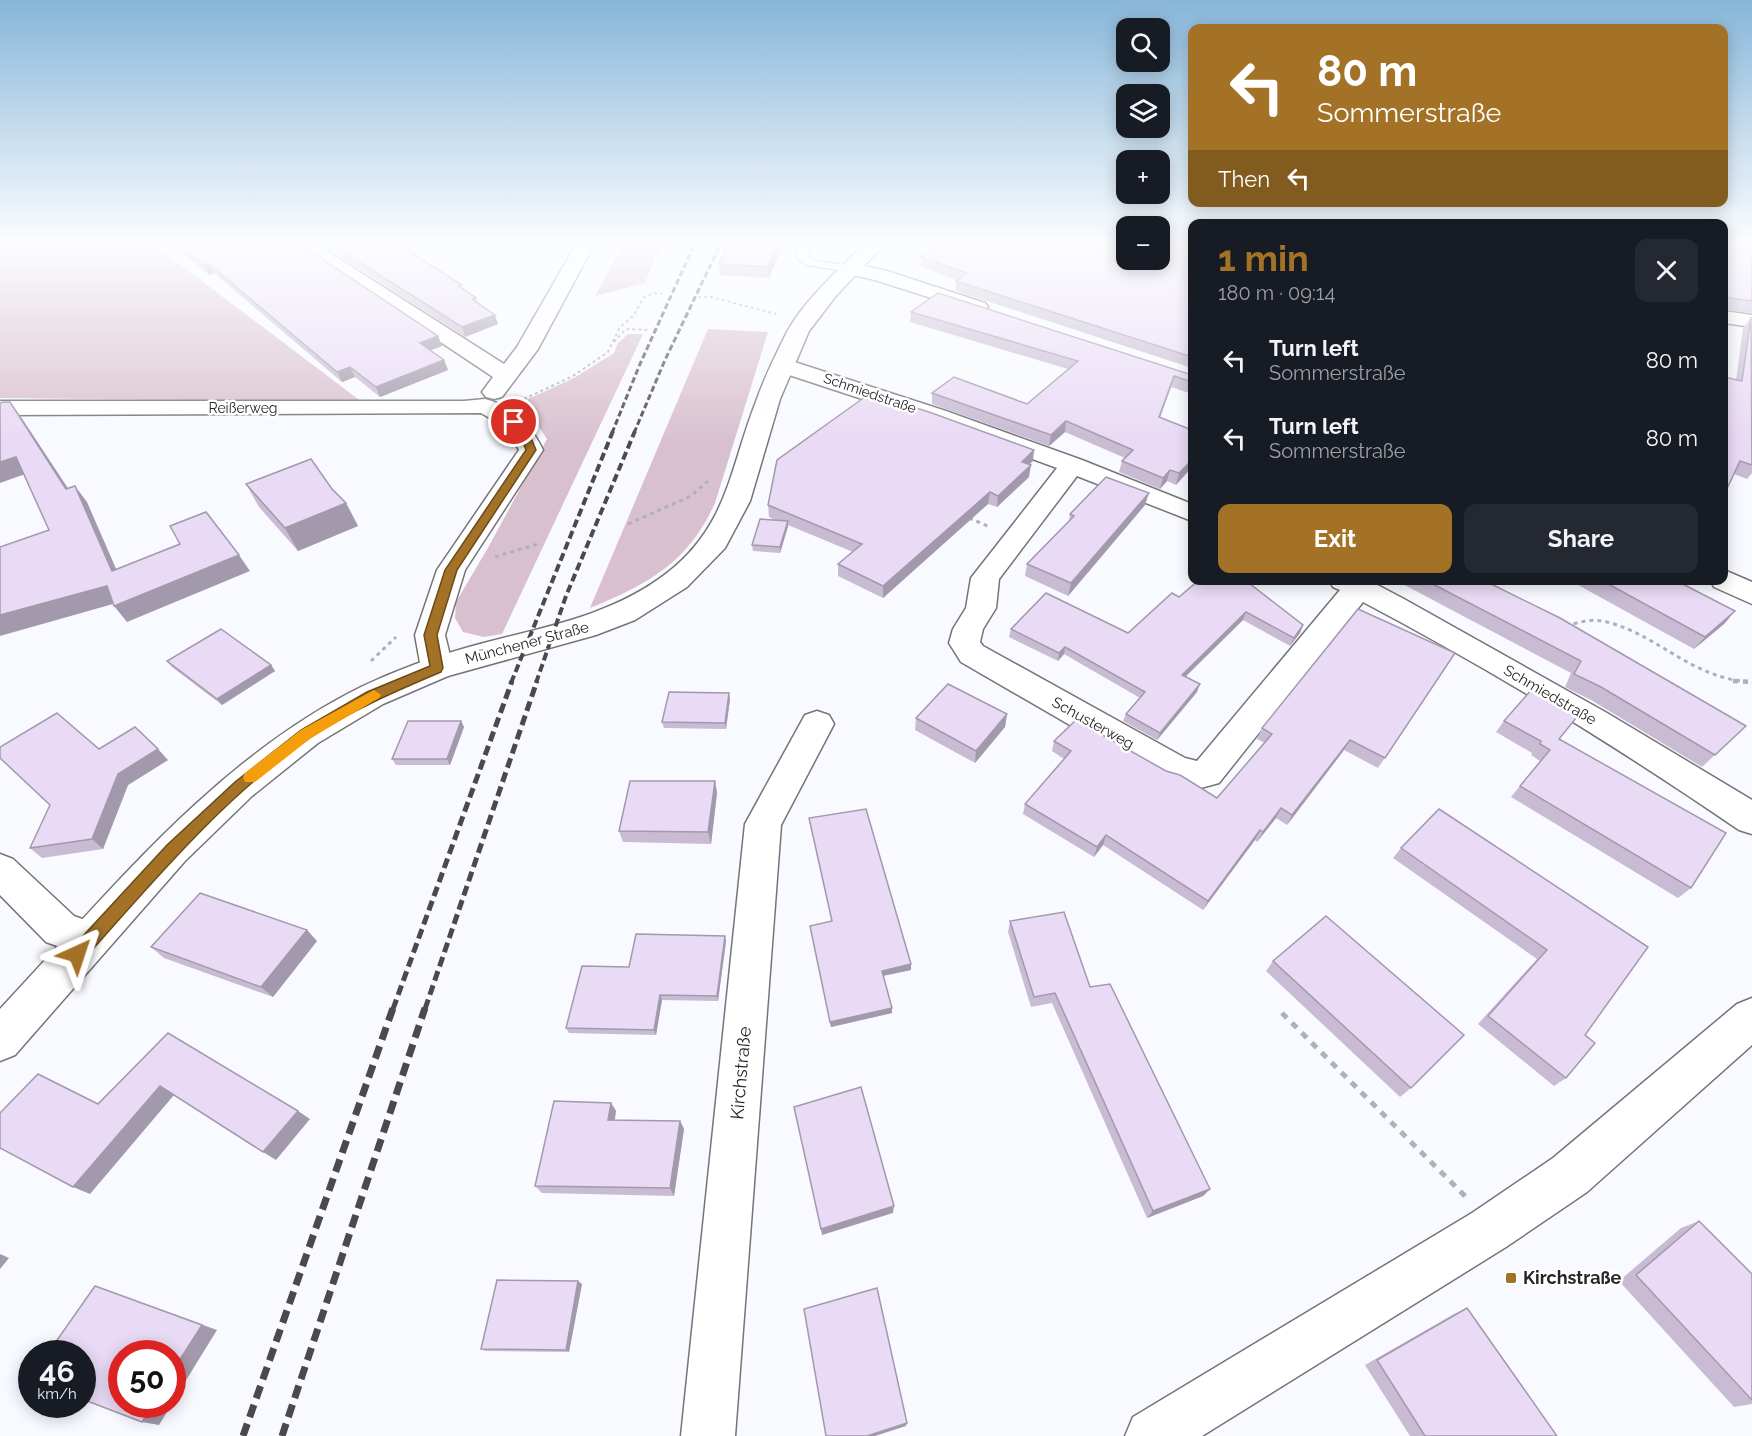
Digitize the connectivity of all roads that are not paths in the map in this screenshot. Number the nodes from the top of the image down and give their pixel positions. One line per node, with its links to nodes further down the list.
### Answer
1 (402, 308): 9 (street)
2 (550, 308): 9 (street)
3 (818, 308): 8 (street, Münchener Straße)
4 (980, 308): 5 (street)
5 (995, 313)
6 (1728, 318): 7 (street)
7 (1752, 321)
8 (782, 364): 12 (street, Schmiedstraße); 18 (street, Münchener Straße)
9 (505, 375): 10 (street)
10 (485, 406): 11 (street, Reißerweg); 18 (street)
11 (0, 408)
12 (1073, 465): 13 (street, Schmiedstraße); 15 (street, Schusterweg)
13 (1188, 511)
14 (1728, 582): 17 (street)
15 (1349, 585)
16 (1352, 585): 20 (street, Schmiedstraße)
17 (1752, 594)
18 (437, 668): 22 (street, Münchener Straße)
19 (817, 724): 25 (street, Kirchstraße)
20 (1752, 819)
21 (0, 870): 22 (street)
22 (90, 940): 24 (street, Münchener Straße)
23 (1752, 1018): 26 (street)
24 (0, 1040)
25 (708, 1436)
26 (1152, 1436)

